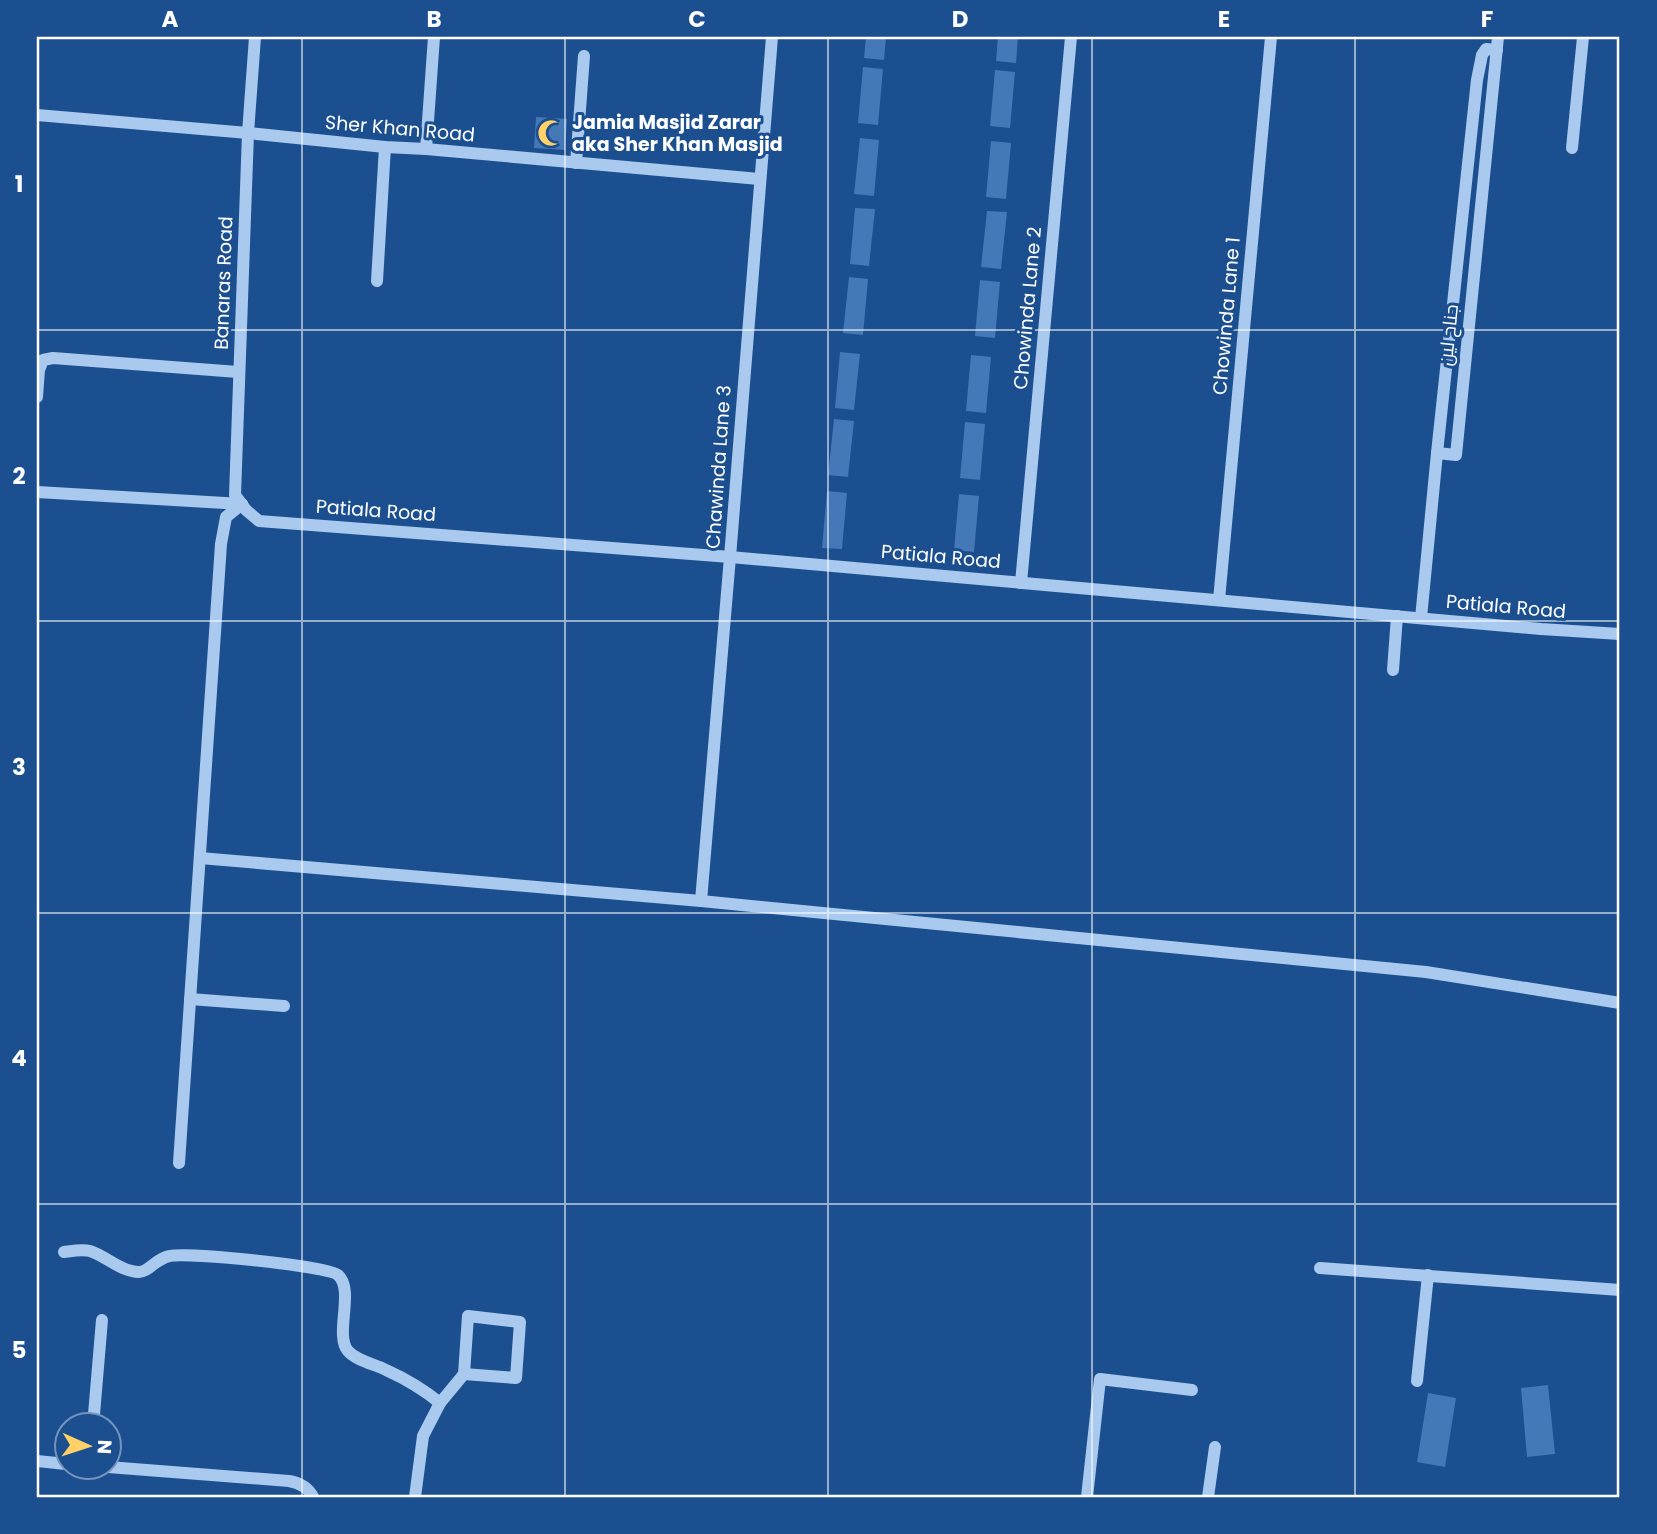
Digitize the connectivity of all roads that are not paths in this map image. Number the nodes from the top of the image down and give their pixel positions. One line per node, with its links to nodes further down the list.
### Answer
1 (255, 37): 10 (street, Banaras Road)
2 (433, 37): 13 (street)
3 (772, 37): 15 (street, Chawinda Lane 3)
4 (1071, 37): 27 (street, Chowinda Lane 2)
5 (1271, 37): 28 (street, Chowinda Lane 1)
6 (1583, 37): 12 (street)
7 (1498, 43): 16 (street); 17 (street, جناح لین)
8 (584, 56): 14 (street)
9 (37, 115): 10 (street, Sher Khan Road)
10 (248, 133): 11 (street, Sher Khan Road); 21 (street, Banaras Road)
11 (385, 147): 13 (street, Sher Khan Road); 18 (street)
12 (1572, 148)
13 (426, 149): 14 (street, Sher Khan Road)
14 (576, 163): 15 (street, Sher Khan Road)
15 (759, 179): 26 (street, Chawinda Lane 3)
16 (1465, 186): 17 (street); 19 (street)
17 (1483, 187): 20 (street, جناح لین)
18 (377, 281)
19 (1453, 301): 20 (street); 23 (street)
20 (1471, 302): 23 (street, جناح لین)
21 (238, 372): 22 (street); 25 (street, Banaras Road)
22 (37, 397)
23 (1437, 453): 30 (street)
24 (37, 492): 25 (street)
25 (242, 504): 26 (street, Patiala Road); 33 (street)
26 (730, 557): 27 (street, Patiala Road); 34 (street, Chawinda Lane 3)
27 (1021, 583): 28 (street, Patiala Road)
28 (1219, 600): 29 (street, Patiala Road)
29 (1396, 616): 30 (street, Patiala Road); 32 (street)
30 (1421, 618): 31 (street, Patiala Road)
31 (1620, 634)
32 (1393, 670)
33 (200, 858): 34 (street); 35 (street)
34 (701, 901): 36 (street)
35 (190, 999): 37 (street); 38 (street)
36 (1620, 1003)
37 (284, 1006)
38 (179, 1163)
39 (64, 1252): 47 (street)
40 (1320, 1268): 41 (street)
41 (1428, 1275): 42 (street); 45 (street)
42 (1620, 1290)
43 (102, 1320): 48 (street)
44 (464, 1374): 44 (street); 47 (street)
45 (1417, 1381)
46 (1192, 1390): 53 (street)
47 (440, 1403): 52 (street)
48 (94, 1412)
49 (1215, 1447): 54 (street)
50 (122, 1468): 51 (street)
51 (313, 1497)
52 (415, 1497)
53 (1087, 1497)
54 (1208, 1497)

